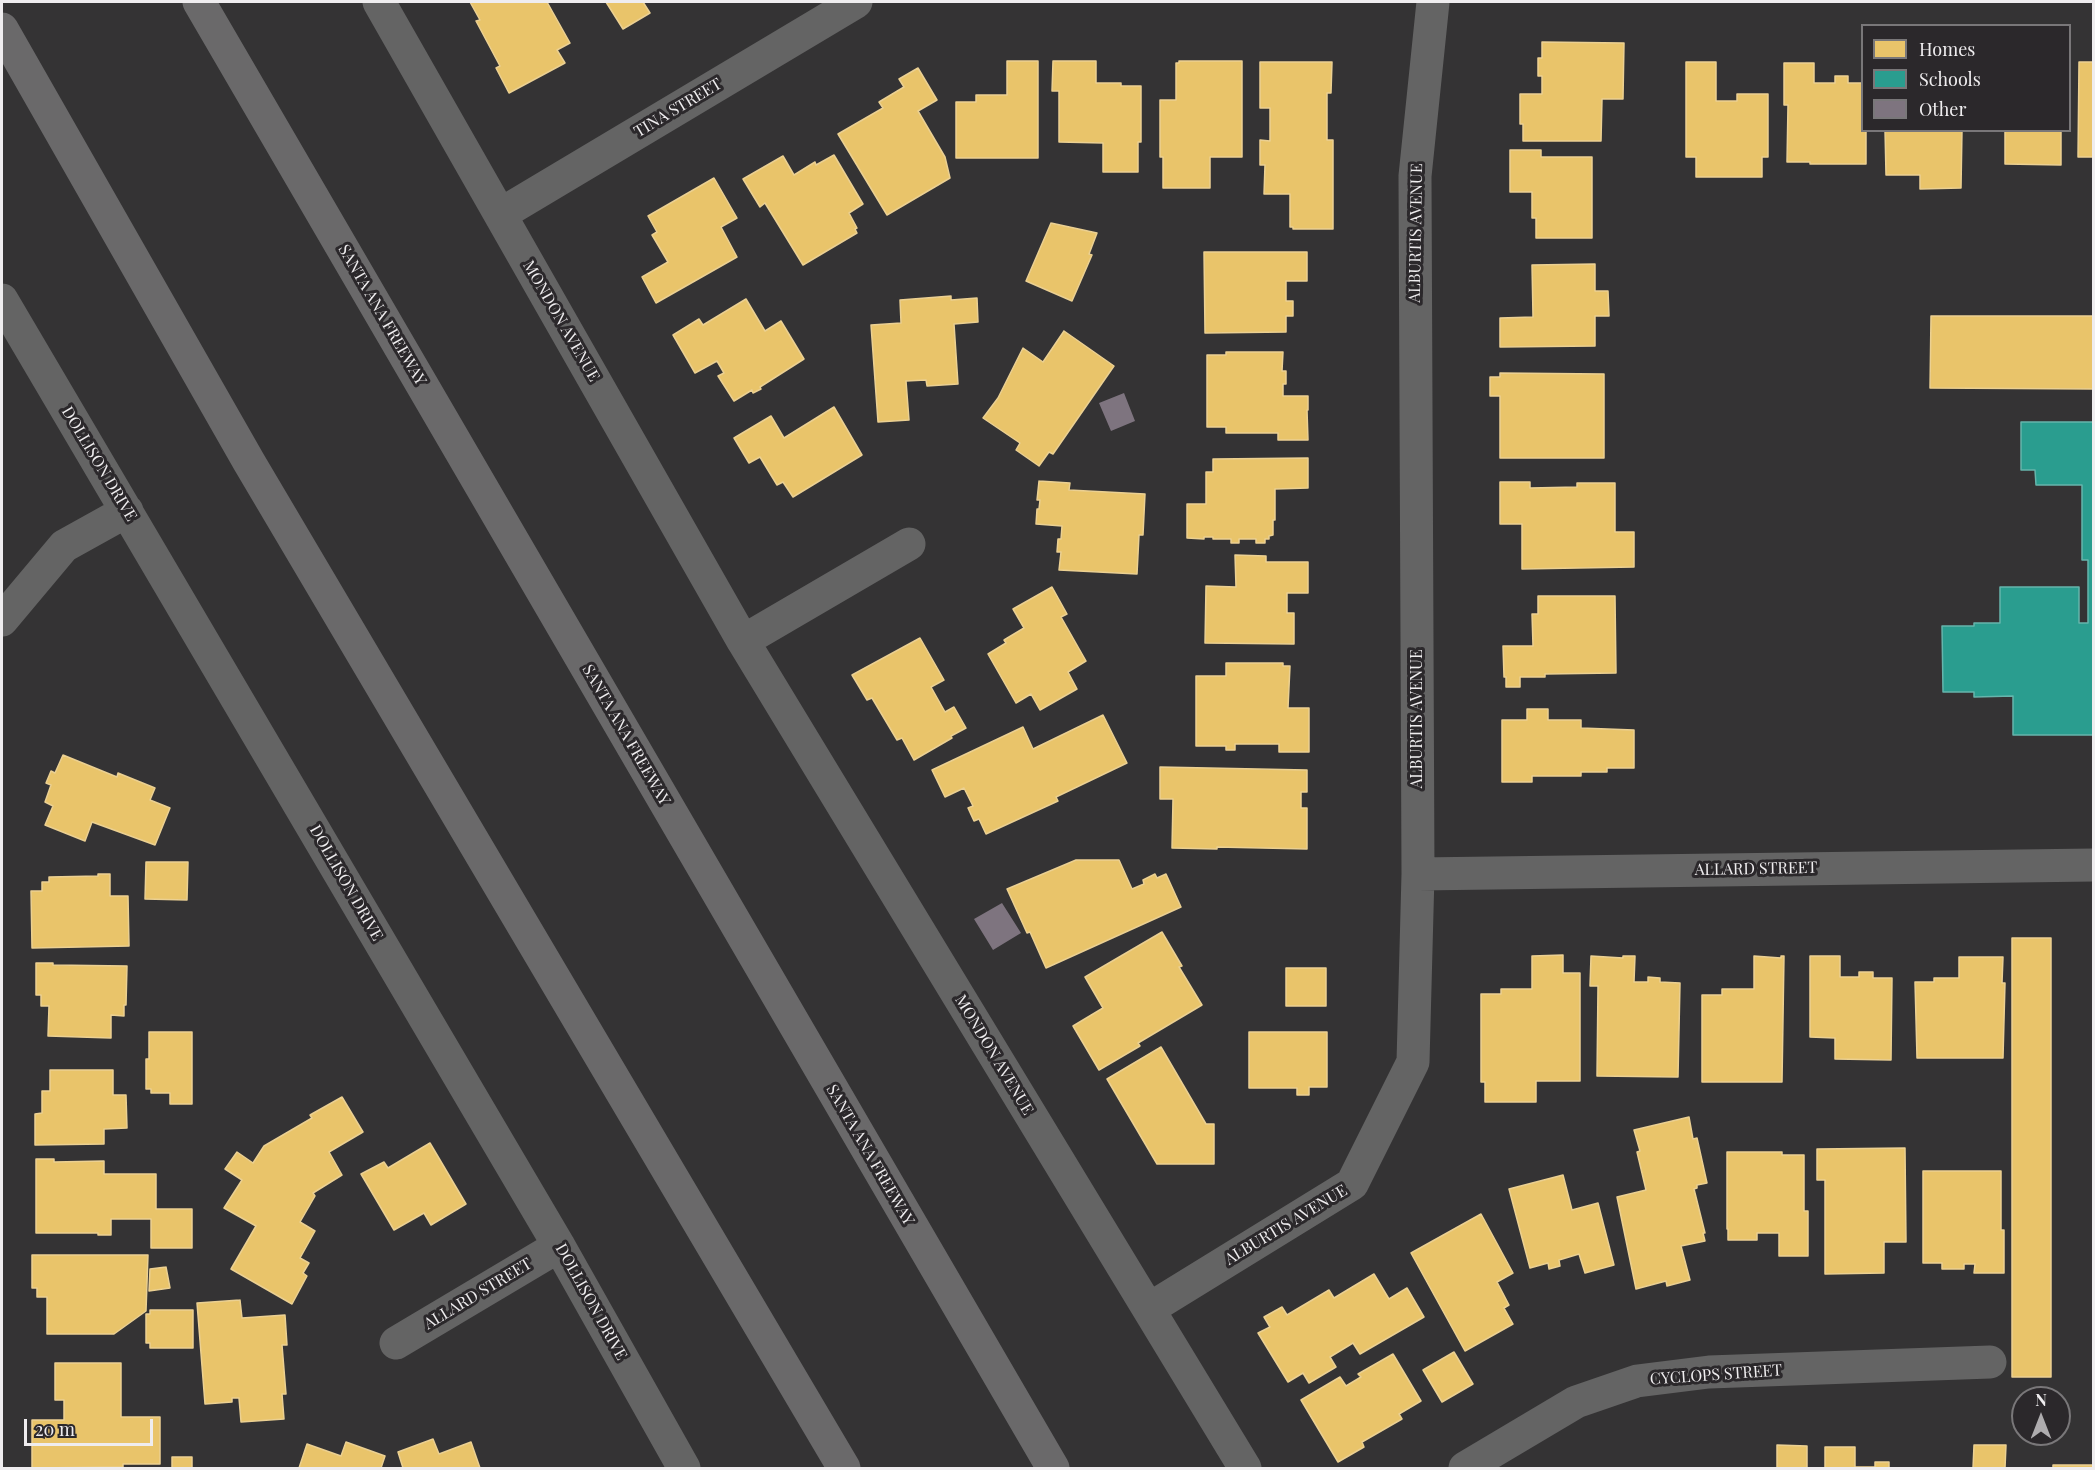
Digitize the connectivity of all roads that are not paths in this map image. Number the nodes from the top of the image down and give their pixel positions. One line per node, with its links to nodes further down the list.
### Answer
1 (200, 2): 20 (highway, SANTA ANA FREEWAY)
2 (379, 2): 6 (street, MONDON AVENUE)
3 (856, 2): 6 (street, TINA STREET)
4 (1433, 2): 13 (street, ALBURTIS AVENUE)
5 (2, 29): 19 (highway)
6 (501, 214): 11 (street, MONDON AVENUE)
7 (2, 300): 8 (street, DOLLISON DRIVE)
8 (127, 511): 10 (street); 14 (street, DOLLISON DRIVE)
9 (909, 544): 11 (street)
10 (2, 620)
11 (743, 641): 15 (street, MONDON AVENUE)
12 (2094, 865): 13 (street, ALLARD STREET)
13 (1418, 874): 15 (street, ALBURTIS AVENUE)
14 (559, 1246): 16 (street, ALLARD STREET); 18 (street, DOLLISON DRIVE)
15 (1149, 1309): 21 (street, MONDON AVENUE)
16 (396, 1342)
17 (1990, 1362): 22 (street, CYCLOPS STREET)
18 (684, 1468)
19 (844, 1468)
20 (1053, 1468)
21 (1245, 1468)
22 (1465, 1468)

